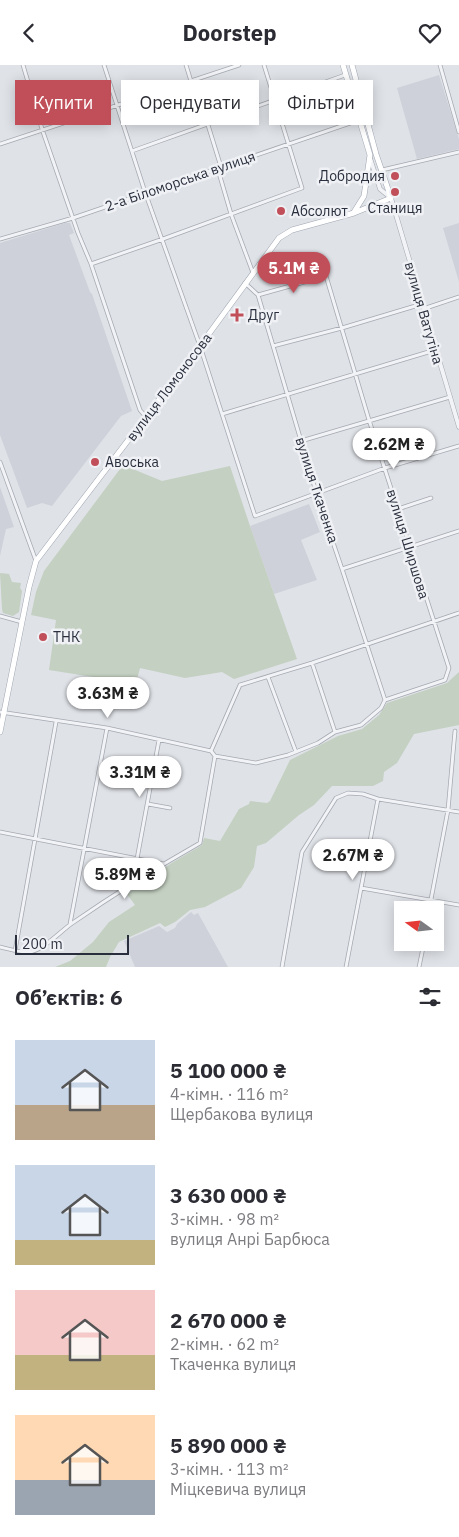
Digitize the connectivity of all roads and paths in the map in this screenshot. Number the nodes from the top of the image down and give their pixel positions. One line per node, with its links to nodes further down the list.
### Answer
1 (23, 65): 21 (street)
2 (104, 65): 16 (street)
3 (186, 65): 10 (street)
4 (239, 65): 11 (street)
5 (264, 65): 14 (street)
6 (343, 65): 9 (main road, вулиця Ватутіна)
7 (352, 65): 29 (main road, вулиця Ватутіна)
8 (440, 65): 22 (street)
9 (346, 74): 12 (street); 13 (main road, вулиця Ватутіна)
10 (191, 80)
11 (194, 80)
12 (330, 80)
13 (348, 80)
14 (269, 81)
15 (121, 104): 16 (street)
16 (116, 106): 21 (street); 25 (street)
17 (208, 125): 25 (street); 28 (street)
18 (282, 125): 24 (street)
19 (344, 125): 24 (street, 2-а Біломорська вулиця)
20 (361, 125): 27 (main road, вулиця Ватутіна)
21 (42, 129): 23 (street); 34 (street)
22 (459, 132)
23 (0, 144)
24 (287, 144): 28 (street, 2-а Біломорська вулиця); 33 (street)
25 (132, 151): 30 (street)
26 (459, 152): 29 (street)
27 (370, 155): 31 (street, вулиця Ватутіна); 32 (main road)
28 (221, 167): 30 (street, 2-а Біломорська вулиця); 33 (street)
29 (382, 171): 31 (main road, вулиця Ватутіна)
30 (145, 193): 34 (street, 2-а Біломорська вулиця); 36 (street)
31 (391, 198): 32 (main road, вулиця Ломоносова); 42 (street, вулиця Ватутіна)
32 (354, 213): 38 (main road, вулиця Ломоносова)
33 (231, 214): 36 (street); 38 (street)
34 (72, 218): 35 (street, 2-а Біломорська вулиця); 37 (street)
35 (0, 239)
36 (163, 239): 37 (street); 45 (street)
37 (91, 264): 52 (street)
38 (253, 274): 39 (main road, вулиця Ломоносова)
39 (246, 283): 40 (street, вулиця Ткаченка); 45 (main road, вулиця Ломоносова)
40 (258, 295): 44 (street, вулиця Ширшова); 46 (street, вулиця Ткаченка)
41 (459, 297): 43 (street)
42 (422, 304): 43 (street, вулиця Ватутіна); 44 (street)
43 (423, 309): 47 (street, вулиця Ватутіна)
44 (342, 328): 46 (street); 48 (street, вулиця Ширшова)
45 (200, 346): 51 (street); 52 (main road, вулиця Ломоносова)
46 (273, 346): 49 (street, вулиця Ткаченка)
47 (435, 350): 48 (street); 50 (street, вулиця Ватутіна)
48 (356, 374): 49 (street); 53 (street, вулиця Ширшова)
49 (286, 394): 51 (street); 55 (street, вулиця Ткаченка)
50 (450, 397): 53 (street); 54 (street, вулиця Ватутіна)
51 (222, 414): 59 (street)
52 (147, 417): 64 (main road, вулиця Ломоносова)
53 (369, 420): 55 (street); 58 (street, вулиця Ширшова)
54 (459, 427)
55 (300, 441): 59 (street, вулиця Ткаченка)
56 (459, 446): 58 (street)
57 (0, 462): 64 (street)
58 (384, 469): 59 (street); 61 (street, вулиця Ширшова)
59 (317, 495): 65 (street, вулиця Ткаченка)
60 (431, 498): 61 (street)
61 (398, 509): 63 (street, вулиця Ширшова)
62 (459, 531): 63 (street)
63 (409, 546): 65 (street); 69 (street, вулиця Ширшова)
64 (36, 561): 68 (main road, вулиця Ломоносова)
65 (342, 569): 70 (street, вулиця Ткаченка)
66 (459, 613): 69 (street)
67 (0, 616): 68 (street)
68 (22, 622): 74 (main road, вулиця Ломоносова)
69 (433, 622): 70 (street); 73 (street, вулиця Ширшова)
70 (367, 645): 71 (street); 73 (street, вулиця Ткаченка)
71 (312, 663): 72 (street); 79 (street)
72 (268, 677): 81 (street); 82 (street)
73 (384, 700): 79 (street)
74 (2, 712): 75 (street); 78 (main road, вулиця Ломоносова)
75 (56, 721): 76 (street); 90 (street)
76 (107, 728): 80 (street); 91 (street)
77 (455, 731): 87 (street)
78 (0, 732)
79 (335, 733): 82 (street)
80 (159, 740): 81 (street); 85 (street)
81 (211, 751): 83 (street)
82 (296, 752): 83 (street)
83 (215, 756): 93 (street)
84 (378, 799): 87 (street); 94 (street); 101 (street)
85 (148, 804): 86 (street); 92 (street)
86 (170, 808)
87 (448, 810): 88 (street); 95 (street)
88 (459, 812)
89 (0, 832): 90 (street)
90 (36, 838): 91 (street); 99 (street)
91 (85, 848): 92 (street); 97 (street)
92 (137, 859): 93 (street)
93 (164, 864): 97 (street)
94 (361, 888): 95 (street); 102 (street)
95 (431, 899): 96 (street)
96 (459, 905)
97 (70, 925): 99 (street)
98 (0, 947): 99 (street)
99 (15, 951)
100 (422, 951): 103 (street)
101 (282, 967)
102 (346, 967)
103 (419, 967)

